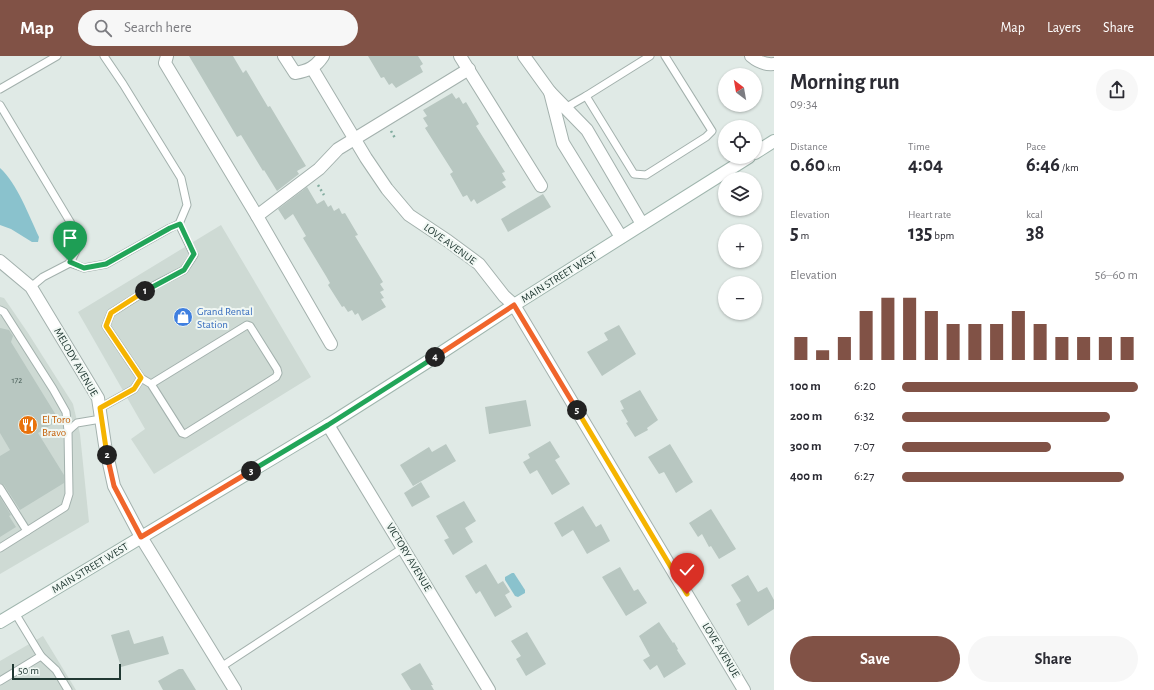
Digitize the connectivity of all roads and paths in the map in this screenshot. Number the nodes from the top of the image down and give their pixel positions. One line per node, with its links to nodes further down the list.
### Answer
1 (57, 56): 14 (lane)
2 (104, 56): 25 (lane)
3 (167, 56): 24 (street)
4 (284, 56): 12 (street)
5 (323, 56): 12 (street)
6 (460, 56): 13 (street)
7 (524, 56): 15 (street)
8 (650, 56): 16 (lane)
9 (665, 56): 16 (lane)
10 (751, 56): 11 (street)
11 (774, 64)
12 (312, 68): 19 (street, LOVE AVENUE)
13 (469, 69): 19 (street); 23 (street)
14 (0, 89)
15 (550, 92): 18 (street); 27 (street)
16 (586, 96): 18 (lane)
17 (0, 105): 29 (lane)
18 (565, 108): 26 (street)
19 (355, 139): 24 (street); 31 (street, LOVE AVENUE)
20 (774, 141): 21 (street)
21 (762, 149)
22 (738, 164): 26 (street, MAIN STREET WEST)
23 (541, 186)
24 (257, 216): 33 (street)
25 (180, 224): 29 (lane); 34 (lane)
26 (642, 224): 27 (street, MAIN STREET WEST)
27 (621, 237): 31 (street, MAIN STREET WEST)
28 (0, 261): 30 (street, MELODY AVENUE)
29 (70, 262): 30 (lane)
30 (31, 287): 36 (street, MELODY AVENUE)
31 (514, 305): 37 (street, MAIN STREET WEST); 52 (street, LOVE AVENUE)
32 (0, 310): 38 (lane)
33 (331, 344)
34 (141, 378): 35 (lane); 36 (lane)
35 (151, 384): 35 (lane)
36 (100, 413): 38 (lane); 41 (street, MELODY AVENUE)
37 (328, 425): 41 (street, MAIN STREET WEST); 43 (street, VICTORY AVENUE)
38 (68, 431): 40 (lane)
39 (0, 488): 40 (lane)
40 (27, 532): 42 (lane)
41 (141, 537): 44 (street, MAIN STREET WEST); 47 (street, MELODY AVENUE)
42 (0, 548)
43 (403, 548): 47 (lane); 51 (street, VICTORY AVENUE)
44 (15, 613): 45 (street, MAIN STREET WEST); 46 (lane)
45 (0, 622)
46 (41, 656): 48 (lane); 49 (lane)
47 (221, 667): 50 (street, MELODY AVENUE)
48 (0, 681)
49 (68, 690)
50 (235, 690)
51 (489, 690)
52 (744, 690)

